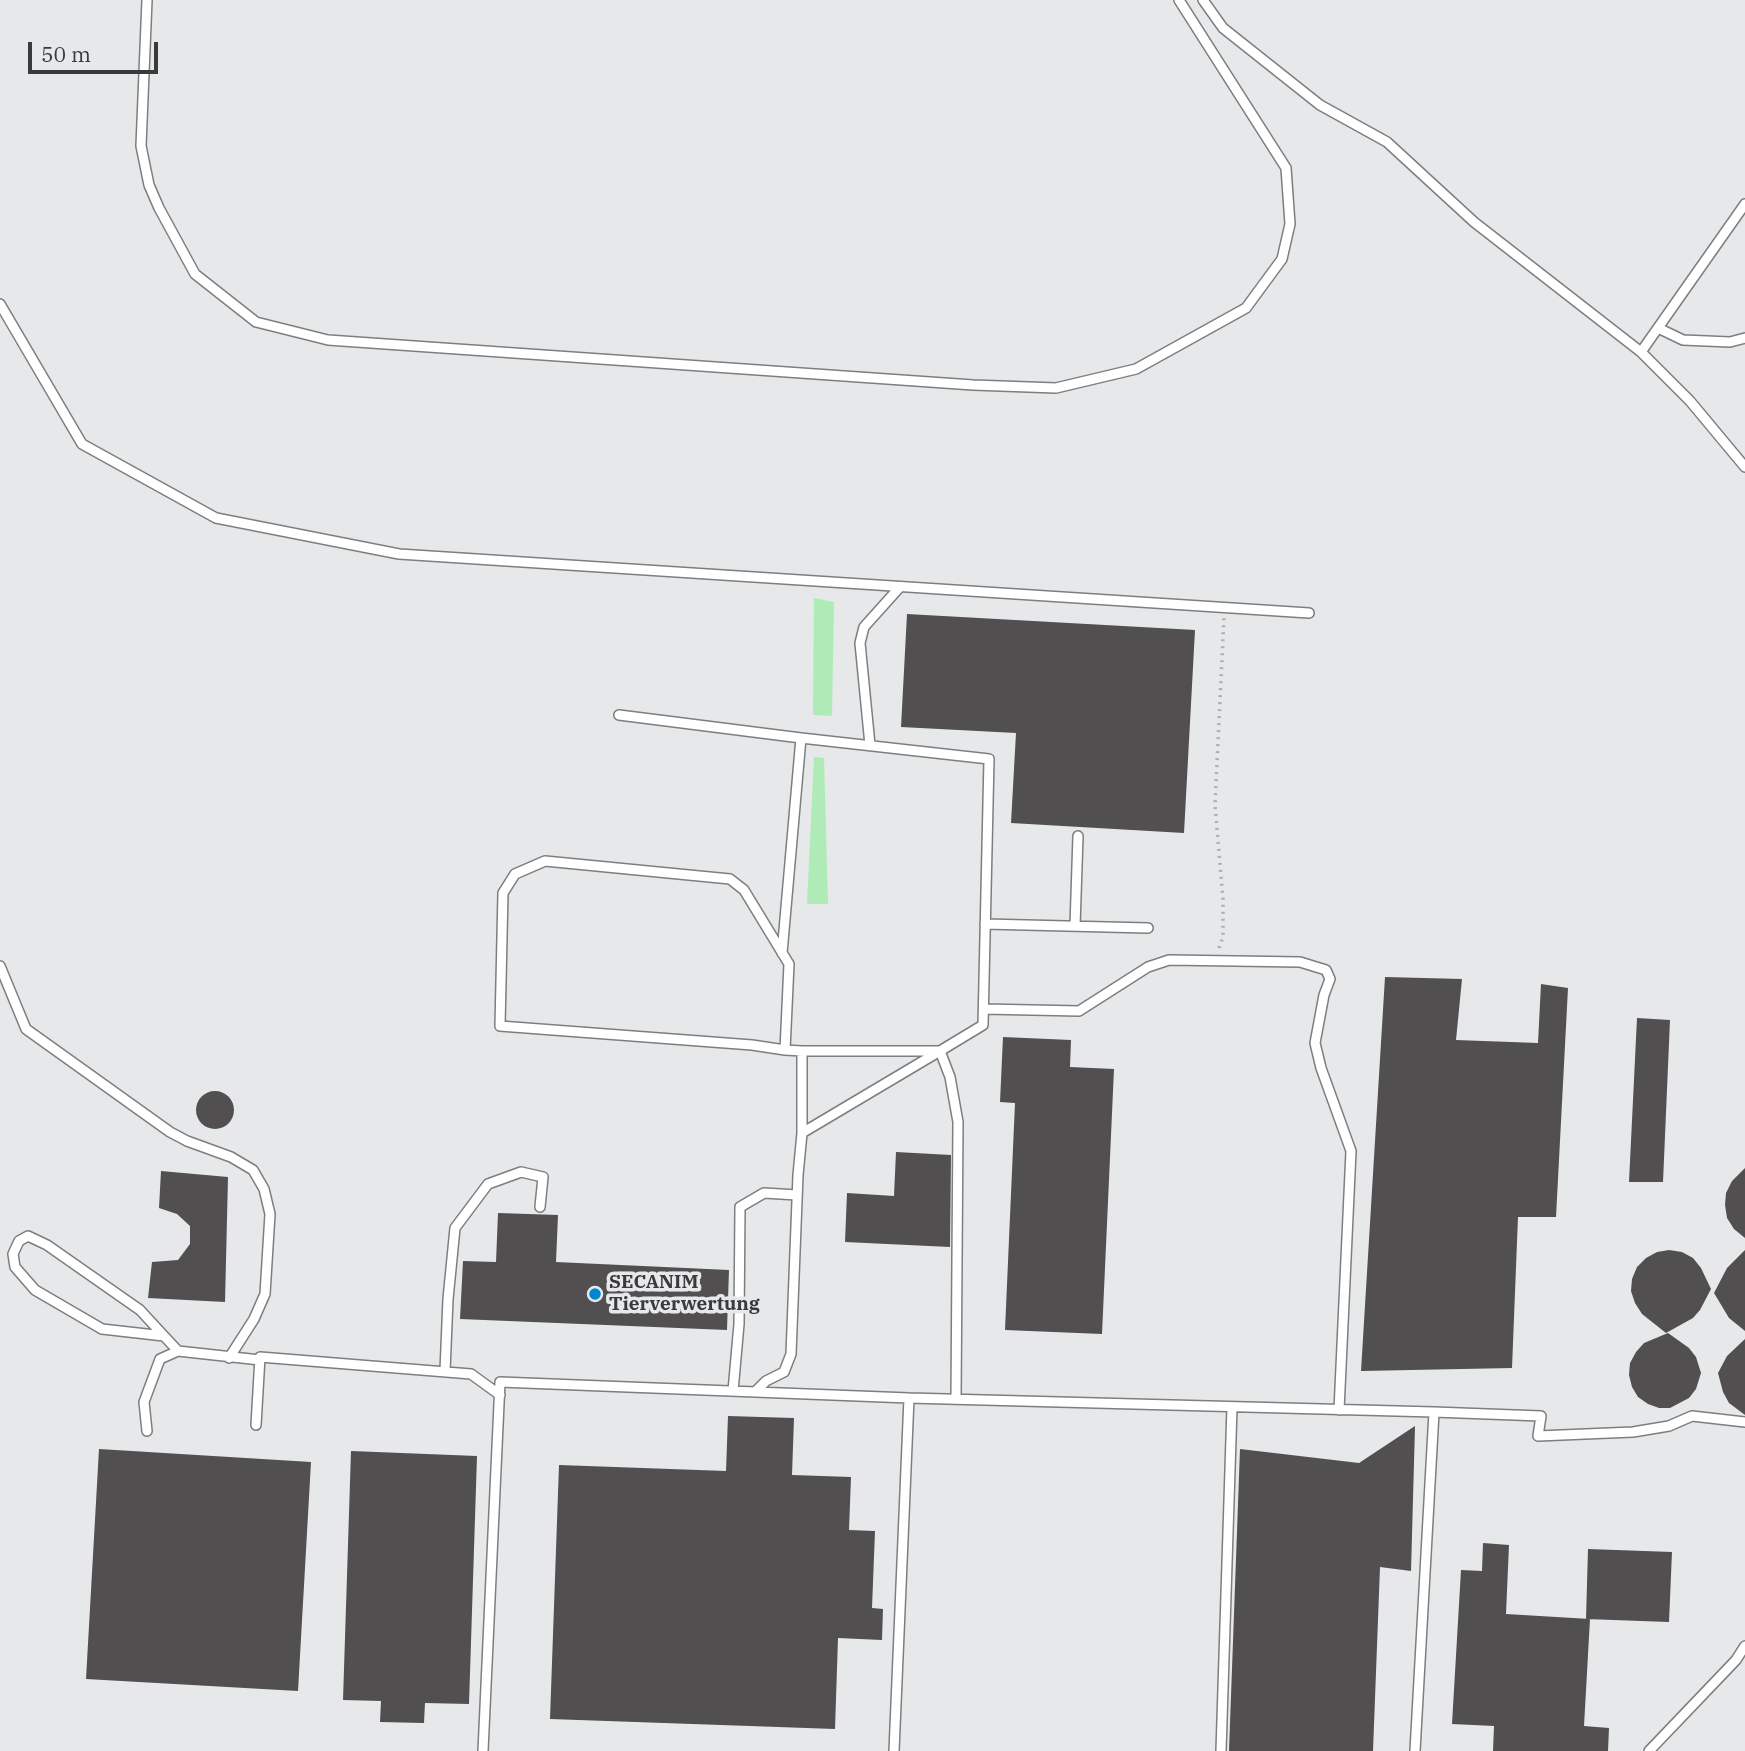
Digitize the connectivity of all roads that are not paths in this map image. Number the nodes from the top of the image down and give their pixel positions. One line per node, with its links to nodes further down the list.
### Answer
1 (146, 0): 2 (lane)
2 (1179, 0)
3 (1203, 0): 8 (lane)
4 (1745, 204): 6 (lane)
5 (0, 304): 10 (lane)
6 (1658, 328): 7 (lane); 8 (lane)
7 (1745, 338)
8 (1641, 352): 9 (lane)
9 (1745, 467)
10 (899, 588): 11 (lane); 14 (lane)
11 (1309, 614)
12 (619, 715): 13 (lane)
13 (801, 738): 14 (lane); 19 (lane)
14 (870, 746): 16 (lane)
15 (1078, 836): 17 (lane)
16 (985, 925): 17 (lane); 21 (lane)
17 (1075, 926): 18 (lane)
18 (1148, 928)
19 (782, 953): 22 (lane); 22 (lane)
20 (0, 966): 30 (lane)
21 (984, 1009): 24 (lane); 39 (lane)
22 (785, 1050): 23 (lane)
23 (802, 1051): 24 (lane); 25 (lane)
24 (940, 1051): 25 (lane); 37 (lane)
25 (802, 1133): 26 (lane)
26 (797, 1195): 33 (lane); 34 (lane)
27 (540, 1207): 32 (lane)
28 (164, 1336): 28 (lane); 29 (lane)
29 (178, 1351): 30 (lane); 43 (lane)
30 (229, 1358): 31 (lane)
31 (260, 1360): 32 (lane); 42 (lane)
32 (445, 1371): 35 (lane)
33 (733, 1391): 34 (lane); 35 (lane)
34 (755, 1392): 36 (lane)
35 (500, 1395): 45 (lane)
36 (909, 1398): 37 (lane); 46 (lane)
37 (956, 1399): 38 (lane)
38 (1232, 1407): 39 (lane); 47 (lane)
39 (1339, 1410): 40 (lane)
40 (1434, 1412): 41 (lane); 48 (lane)
41 (1745, 1422)
42 (256, 1425)
43 (147, 1432)
44 (1745, 1646): 49 (lane)
45 (483, 1751)
46 (894, 1751)
47 (1221, 1751)
48 (1415, 1751)
49 (1649, 1751)

